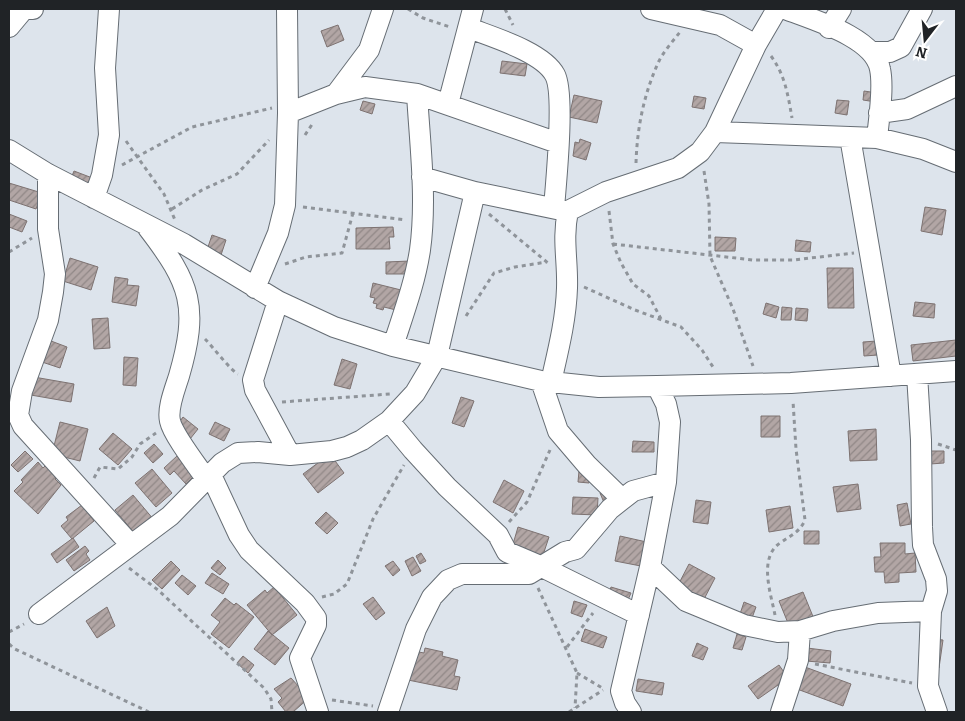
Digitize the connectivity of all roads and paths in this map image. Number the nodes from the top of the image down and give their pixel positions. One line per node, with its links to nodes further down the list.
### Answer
1 (23, 9): 2 (street); 15 (street)
2 (33, 9)
3 (109, 9): 25 (street)
4 (287, 9): 23 (street)
5 (383, 9): 20 (street)
6 (408, 9): 14 (path)
7 (652, 9): 13 (street)
8 (778, 9): 17 (street)
9 (785, 9): 16 (street)
10 (840, 9): 16 (street)
11 (922, 9): 18 (street)
12 (724, 17): 13 (street); 17 (street)
13 (690, 18): 38 (path)
14 (470, 23): 22 (street); 30 (street)
15 (9, 27)
16 (829, 28): 18 (street)
17 (757, 43): 26 (street); 27 (path)
18 (873, 52): 24 (street)
19 (956, 86): 24 (street)
20 (336, 94): 21 (street); 23 (street)
21 (417, 94): 22 (street); 37 (street)
22 (448, 104): 30 (street)
23 (288, 112): 33 (path); 42 (street); 43 (path)
24 (879, 113): 29 (street)
25 (109, 118): 33 (path); 36 (street)
26 (715, 132): 27 (street); 32 (street)
27 (794, 136): 28 (street)
28 (850, 137): 29 (street); 51 (street)
29 (878, 138): 34 (street)
30 (558, 143): 44 (street)
31 (9, 150): 35 (street)
32 (700, 152): 38 (street); 53 (path)
33 (137, 158): 36 (path); 43 (path)
34 (956, 162)
35 (48, 174): 41 (street); 48 (street)
36 (102, 175): 41 (street)
37 (422, 178): 40 (street); 46 (street)
38 (635, 182): 39 (street)
39 (606, 192): 44 (street); 50 (path)
40 (474, 197): 44 (street); 54 (path); 62 (street)
41 (94, 198): 47 (street)
42 (285, 205): 45 (path); 55 (street)
43 (172, 209): 49 (path)
44 (561, 210): 56 (street)
45 (353, 213): 46 (path); 55 (path)
46 (423, 222): 61 (street)
47 (145, 225): 49 (street); 60 (street)
48 (48, 229): 52 (path); 81 (street)
49 (184, 244): 55 (street)
50 (613, 244): 53 (path); 59 (path)
51 (871, 251): 53 (path); 65 (street)
52 (9, 252)
53 (710, 256): 68 (path)
54 (547, 262): 56 (path); 58 (path)
55 (259, 280): 57 (street)
56 (567, 282): 59 (path); 67 (street)
57 (278, 301): 61 (street); 66 (street)
58 (466, 318)
59 (662, 319): 70 (path)
60 (190, 321): 66 (path); 74 (street)
61 (393, 346): 62 (street)
62 (437, 356): 67 (street); 72 (street)
63 (956, 371): 64 (street)
64 (917, 374): 65 (street); 90 (street)
65 (891, 376): 69 (street)
66 (253, 380): 73 (street)
67 (546, 382): 71 (street); 76 (street)
68 (759, 383): 69 (street); 70 (street)
69 (792, 383): 94 (path)
70 (721, 384): 71 (street)
71 (656, 386): 80 (street)
72 (414, 393): 73 (path); 75 (street)
73 (264, 405): 78 (street)
74 (170, 421): 79 (street); 81 (path)
75 (389, 421): 77 (street); 78 (street)
76 (558, 431): 82 (street); 83 (path)
77 (413, 450): 83 (street); 89 (path)
78 (290, 455): 79 (street)
79 (209, 478): 84 (street); 89 (street)
80 (666, 482): 82 (street); 86 (street)
81 (88, 495): 84 (street)
82 (622, 499): 87 (street)
83 (498, 535): 87 (street)
84 (131, 545): 85 (street)
85 (115, 557): 91 (street); 106 (path)
86 (650, 567): 92 (street); 94 (street)
87 (535, 570): 88 (street); 96 (path); 104 (street)
88 (604, 598): 92 (street); 96 (path)
89 (305, 603): 102 (street)
90 (931, 611): 93 (street); 100 (street)
91 (40, 614)
92 (638, 615): 98 (street)
93 (800, 631): 94 (street); 97 (street)
94 (778, 632)
95 (9, 644): 105 (path)
96 (567, 648): 99 (path)
97 (798, 660): 100 (path); 109 (street)
98 (625, 672): 101 (path); 108 (street)
99 (577, 673): 101 (path); 103 (path)
100 (928, 686): 110 (street)
101 (604, 689): 103 (path)
102 (316, 705): 104 (path)
103 (575, 708): 107 (path)
104 (388, 710)
105 (149, 712)
106 (272, 712)
107 (569, 712)
108 (631, 712)
109 (781, 712)
110 (937, 712)

